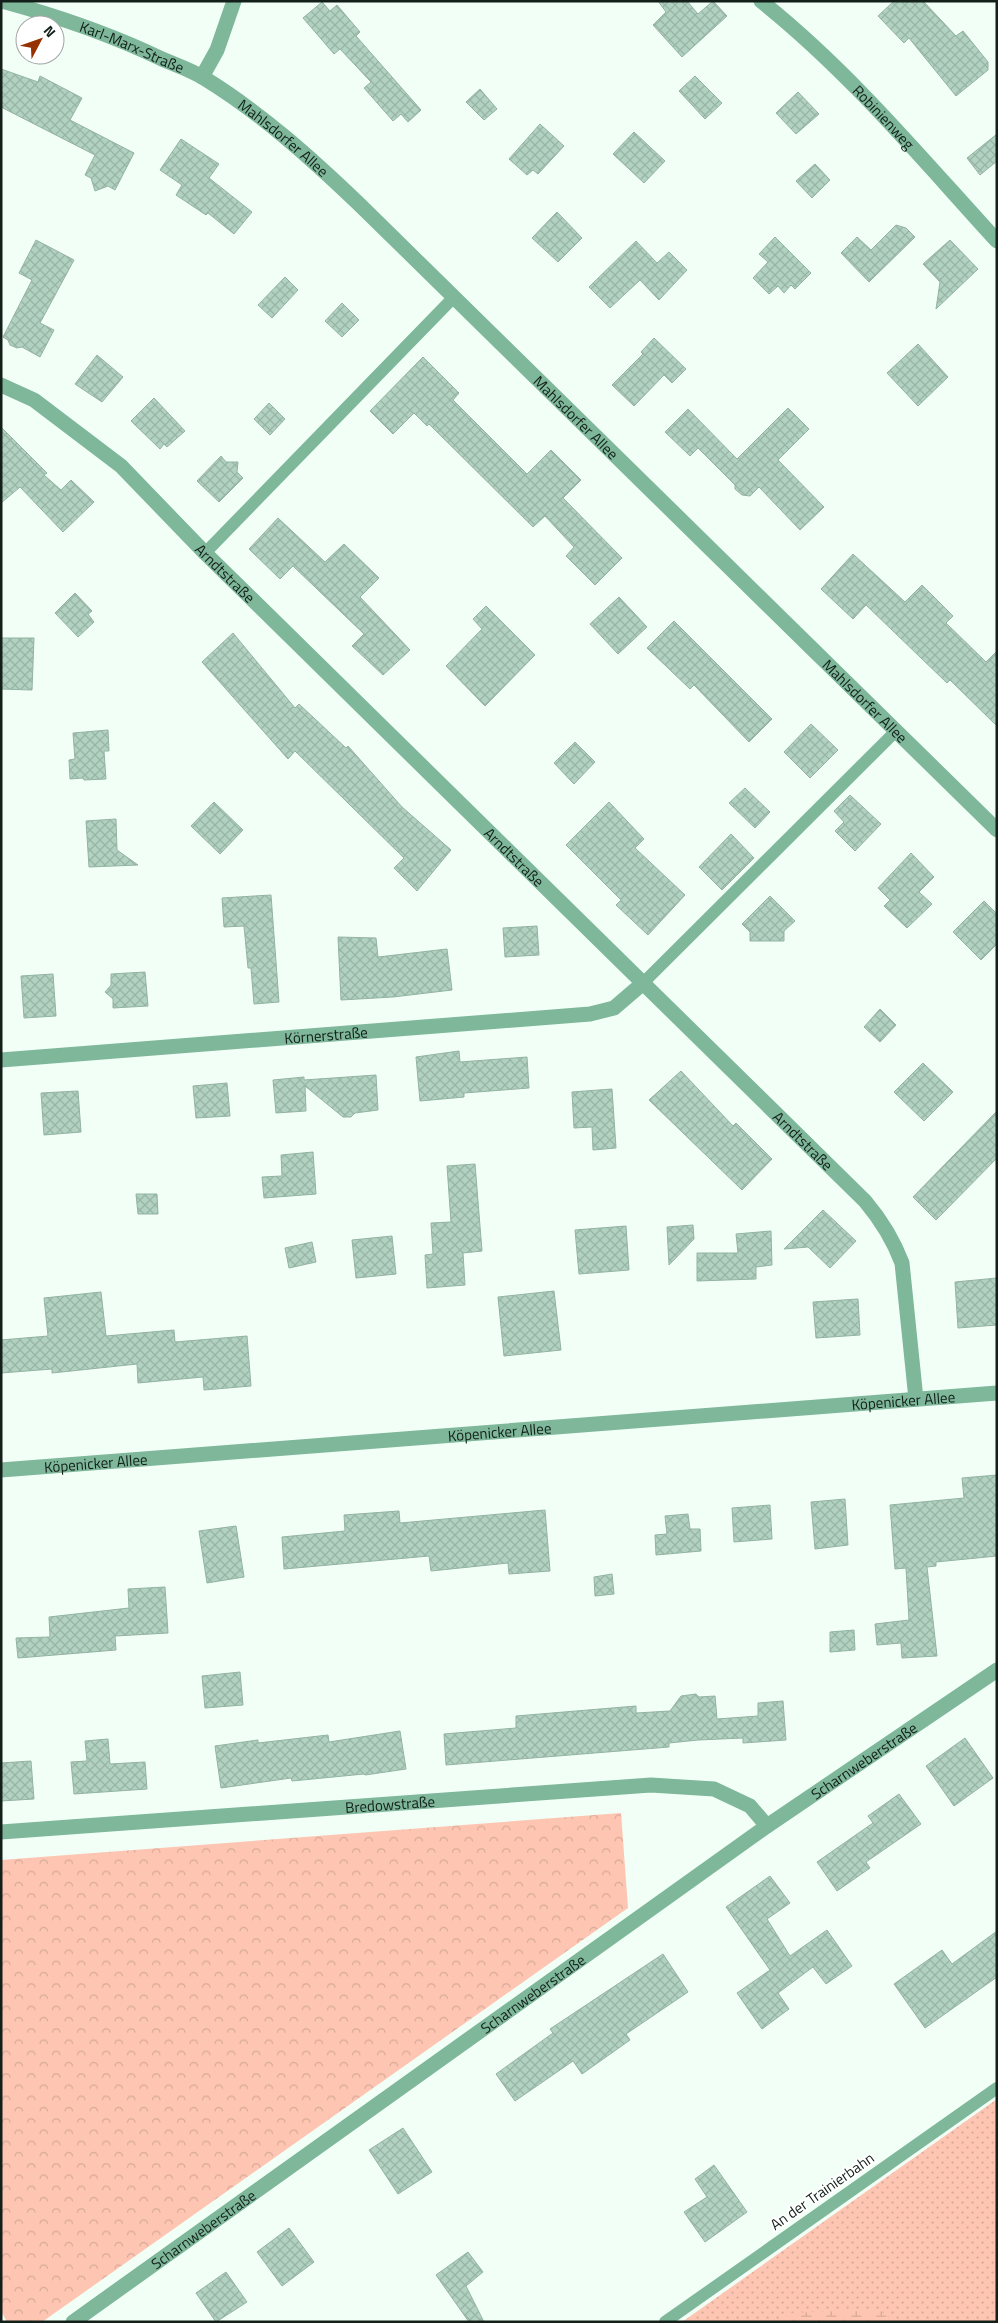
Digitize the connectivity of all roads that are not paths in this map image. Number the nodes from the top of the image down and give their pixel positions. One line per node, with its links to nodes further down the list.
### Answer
1 (2, 1): 4 (street, Karl-Marx-Straße)
2 (234, 1): 4 (street)
3 (761, 1): 5 (street, Robinienweg)
4 (202, 77): 6 (street, Mahlsdorfer Allee)
5 (997, 241)
6 (454, 297): 8 (lane); 9 (street, Mahlsdorfer Allee)
7 (1, 385): 8 (street, Arndtstraße)
8 (205, 552): 11 (street, Arndtstraße)
9 (896, 730): 10 (street, Mahlsdorfer Allee); 11 (lane)
10 (997, 830)
11 (642, 984): 12 (street, Körnerstraße); 14 (street, Arndtstraße)
12 (1, 1060)
13 (997, 1393): 14 (street, Köpenicker Allee)
14 (916, 1399): 15 (street, Köpenicker Allee)
15 (1, 1470)
16 (997, 1670): 17 (street, Scharnweberstraße)
17 (767, 1826): 18 (street, Bredowstraße); 20 (street, Scharnweberstraße)
18 (1, 1832)
19 (997, 2088): 21 (lane, An der Trainierbahn)
20 (73, 2322)
21 (665, 2322)

